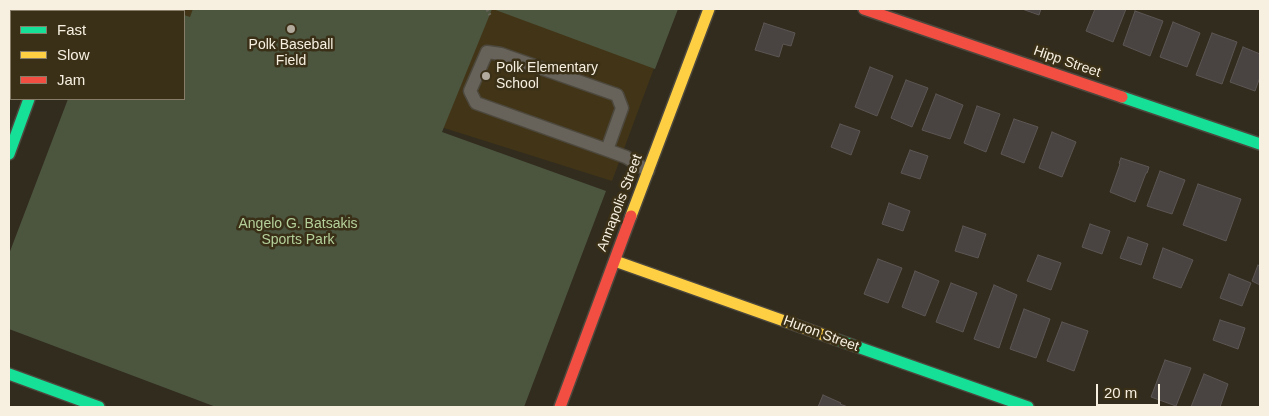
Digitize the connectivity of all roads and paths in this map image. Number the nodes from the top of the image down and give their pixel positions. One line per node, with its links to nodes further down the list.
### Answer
1 (487, 9): 4 (path)
2 (709, 9): 9 (street, Annapolis Street)
3 (864, 9): 6 (street, Hipp Street)
4 (490, 15)
5 (29, 100): 8 (street)
6 (1260, 144)
7 (607, 150): 7 (lane); 9 (lane)
8 (9, 154)
9 (648, 171): 10 (street, Annapolis Street)
10 (615, 261): 13 (street, Annapolis Street); 14 (street, Huron Street)
11 (9, 374): 12 (street)
12 (99, 407)
13 (560, 407)
14 (1028, 407)

